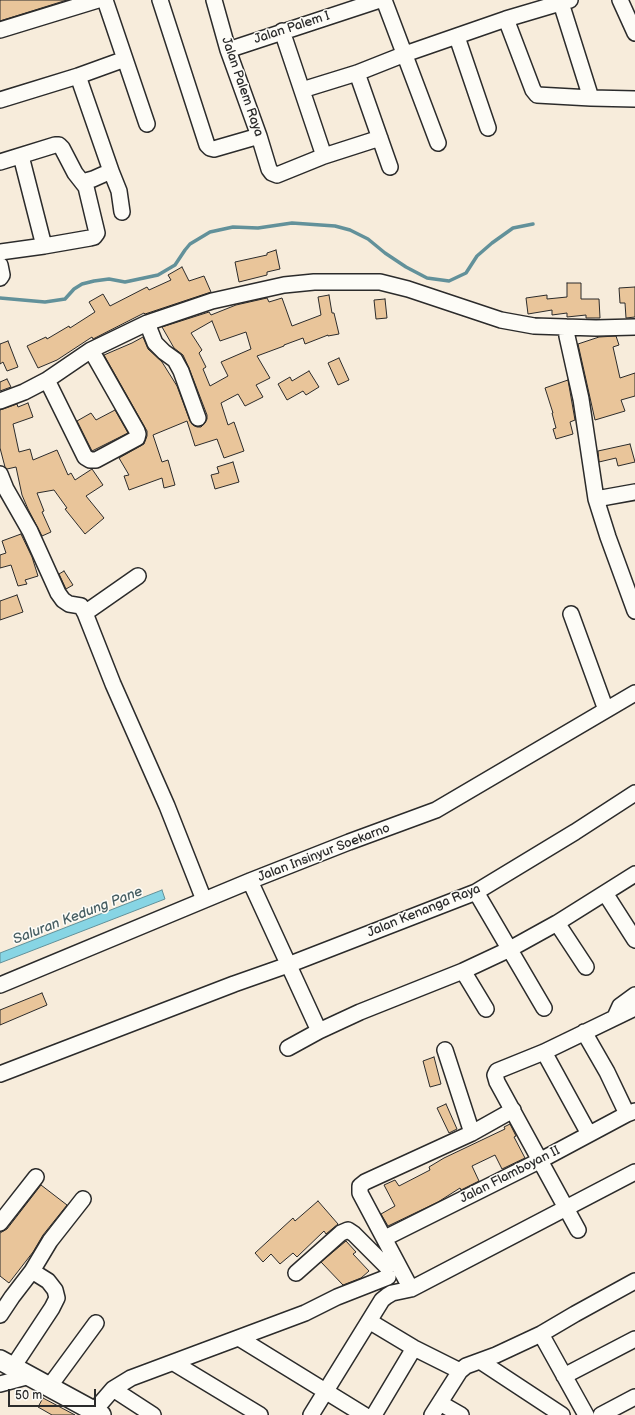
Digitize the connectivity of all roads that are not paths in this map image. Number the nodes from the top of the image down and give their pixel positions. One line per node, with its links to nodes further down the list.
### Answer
1 (98, 0): 9 (street)
2 (105, 0): 17 (street)
3 (160, 0): 26 (street)
4 (214, 0): 15 (street, Jalan Palem Raya)
5 (380, 0): 12 (street, Jalan Palem I)
6 (384, 0): 16 (street)
7 (620, 0): 13 (street)
8 (565, 2): 10 (street); 21 (street)
9 (60, 6): 11 (street)
10 (506, 19): 14 (street); 21 (street)
11 (0, 30)
12 (282, 31): 15 (street, Jalan Palem I); 20 (street)
13 (635, 33)
14 (457, 37): 16 (street); 25 (street)
15 (228, 50): 26 (street, Jalan Palem Raya)
16 (405, 54): 18 (street); 28 (street)
17 (125, 60): 19 (street); 24 (street)
18 (357, 73): 20 (street); 27 (street)
19 (78, 76): 23 (street); 33 (street)
20 (302, 90): 30 (street)
21 (591, 98): 22 (street)
22 (635, 99)
23 (0, 100)
24 (147, 124)
25 (488, 128)
26 (259, 136): 30 (street, Jalan Palem Raya)
27 (380, 138): 30 (street); 32 (street)
28 (438, 143)
29 (21, 156): 31 (street); 34 (street); 36 (street)
30 (324, 156)
31 (0, 162)
32 (390, 167)
33 (111, 171): 34 (street); 35 (street)
34 (82, 182): 36 (street)
35 (122, 212)
36 (44, 246): 37 (street)
37 (0, 252)
38 (0, 265): 39 (street)
39 (0, 278)
40 (147, 323): 42 (street); 43 (street); 46 (street)
41 (635, 326): 42 (street)
42 (566, 327): 49 (street)
43 (91, 350): 44 (street); 44 (street)
44 (47, 380): 45 (street)
45 (0, 402)
46 (198, 418)
47 (0, 474): 52 (street)
48 (635, 492): 49 (street)
49 (596, 499): 51 (street)
50 (138, 576): 52 (street)
51 (635, 611)
52 (85, 613): 60 (street)
53 (571, 614): 55 (street)
54 (635, 693): 55 (street, Jalan Insinyur Soekarno)
55 (606, 710): 58 (street, Jalan Insinyur Soekarno)
56 (635, 793): 59 (street, Jalan Kenanga Raya)
57 (635, 874): 61 (street)
58 (250, 881): 60 (street, Jalan Insinyur Soekarno); 65 (street)
59 (476, 892): 64 (street); 65 (street, Jalan Kenanga Raya)
60 (202, 893): 68 (street, Jalan Insinyur Soekarno)
61 (605, 893): 62 (street); 63 (street)
62 (557, 923): 64 (street); 66 (street)
63 (635, 940)
64 (510, 949): 67 (street); 70 (street)
65 (288, 965): 74 (street); 79 (street, Jalan Kenanga Raya)
66 (586, 967)
67 (463, 971): 72 (street); 74 (street)
68 (0, 985)
69 (635, 995): 73 (street)
70 (544, 1008)
71 (635, 1008): 73 (street)
72 (486, 1010)
73 (614, 1018): 75 (street)
74 (319, 1031): 76 (street)
75 (584, 1032): 78 (street); 81 (street)
76 (288, 1048)
77 (445, 1050): 82 (street)
78 (544, 1052): 80 (street); 83 (street)
79 (0, 1074)
80 (514, 1110): 82 (street); 84 (street)
81 (631, 1113): 83 (street, Jalan Flamboyan II)
82 (472, 1133): 91 (street)
83 (589, 1134): 84 (street, Jalan Flamboyan II)
84 (541, 1160): 88 (street); 91 (street, Jalan Flamboyan II)
85 (635, 1172): 88 (street)
86 (36, 1177): 89 (street)
87 (83, 1199): 92 (street)
88 (566, 1208): 90 (street); 96 (street)
89 (0, 1223)
90 (578, 1230)
91 (385, 1238): 93 (street); 96 (street)
92 (32, 1271): 98 (street); 106 (street)
93 (388, 1272): 94 (street); 97 (street); 102 (street)
94 (296, 1273)
95 (635, 1282): 101 (street)
96 (411, 1289): 97 (street)
97 (392, 1293): 99 (street)
98 (0, 1315)
99 (369, 1321): 104 (street); 114 (street)
100 (96, 1323): 112 (street)
101 (541, 1334): 105 (street); 110 (street)
102 (241, 1337): 107 (street); 114 (street)
103 (635, 1339): 110 (street)
104 (414, 1348): 108 (street); 122 (street)
105 (480, 1361): 108 (street); 124 (street)
106 (7, 1363): 109 (main road)
107 (174, 1363): 113 (street); 119 (street)
108 (460, 1371): 116 (street)
109 (30, 1376): 111 (street); 112 (main road)
110 (564, 1376): 125 (street)
111 (0, 1384)
112 (49, 1387): 117 (main road)
113 (113, 1389): 117 (street); 118 (street)
114 (325, 1392): 120 (street); 121 (street)
115 (635, 1397): 126 (street)
116 (436, 1409): 123 (street)
117 (97, 1413)
118 (153, 1415)
119 (260, 1415)
120 (312, 1415)
121 (364, 1415)
122 (374, 1415)
123 (461, 1415)
124 (562, 1415)
125 (586, 1415)
126 (601, 1415)

